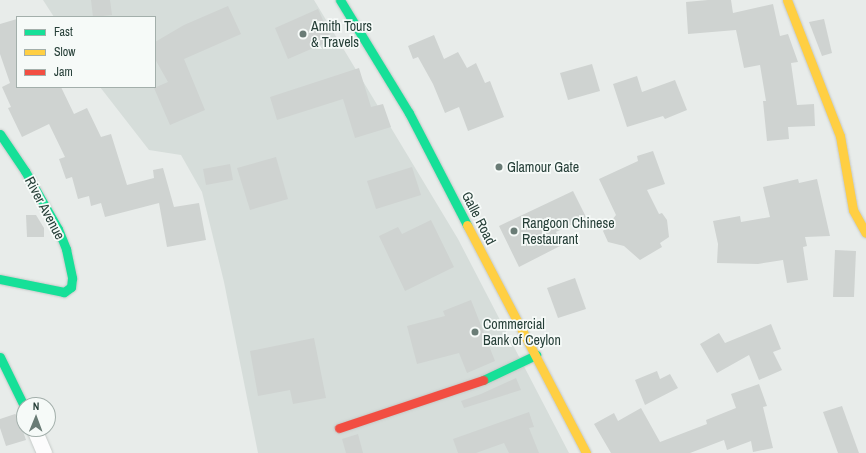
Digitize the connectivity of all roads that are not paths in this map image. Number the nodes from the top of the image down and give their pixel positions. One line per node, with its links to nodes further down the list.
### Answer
1 (340, 0): 6 (main road, Galle Road)
2 (787, 0): 4 (main road)
3 (0, 134): 5 (main road, River Avenue)
4 (866, 233)
5 (0, 279)
6 (536, 355): 9 (main road); 12 (main road, Galle Road)
7 (0, 357): 8 (main road)
8 (20, 397)
9 (339, 428)
10 (37, 437): 11 (street)
11 (44, 453)
12 (586, 453)

